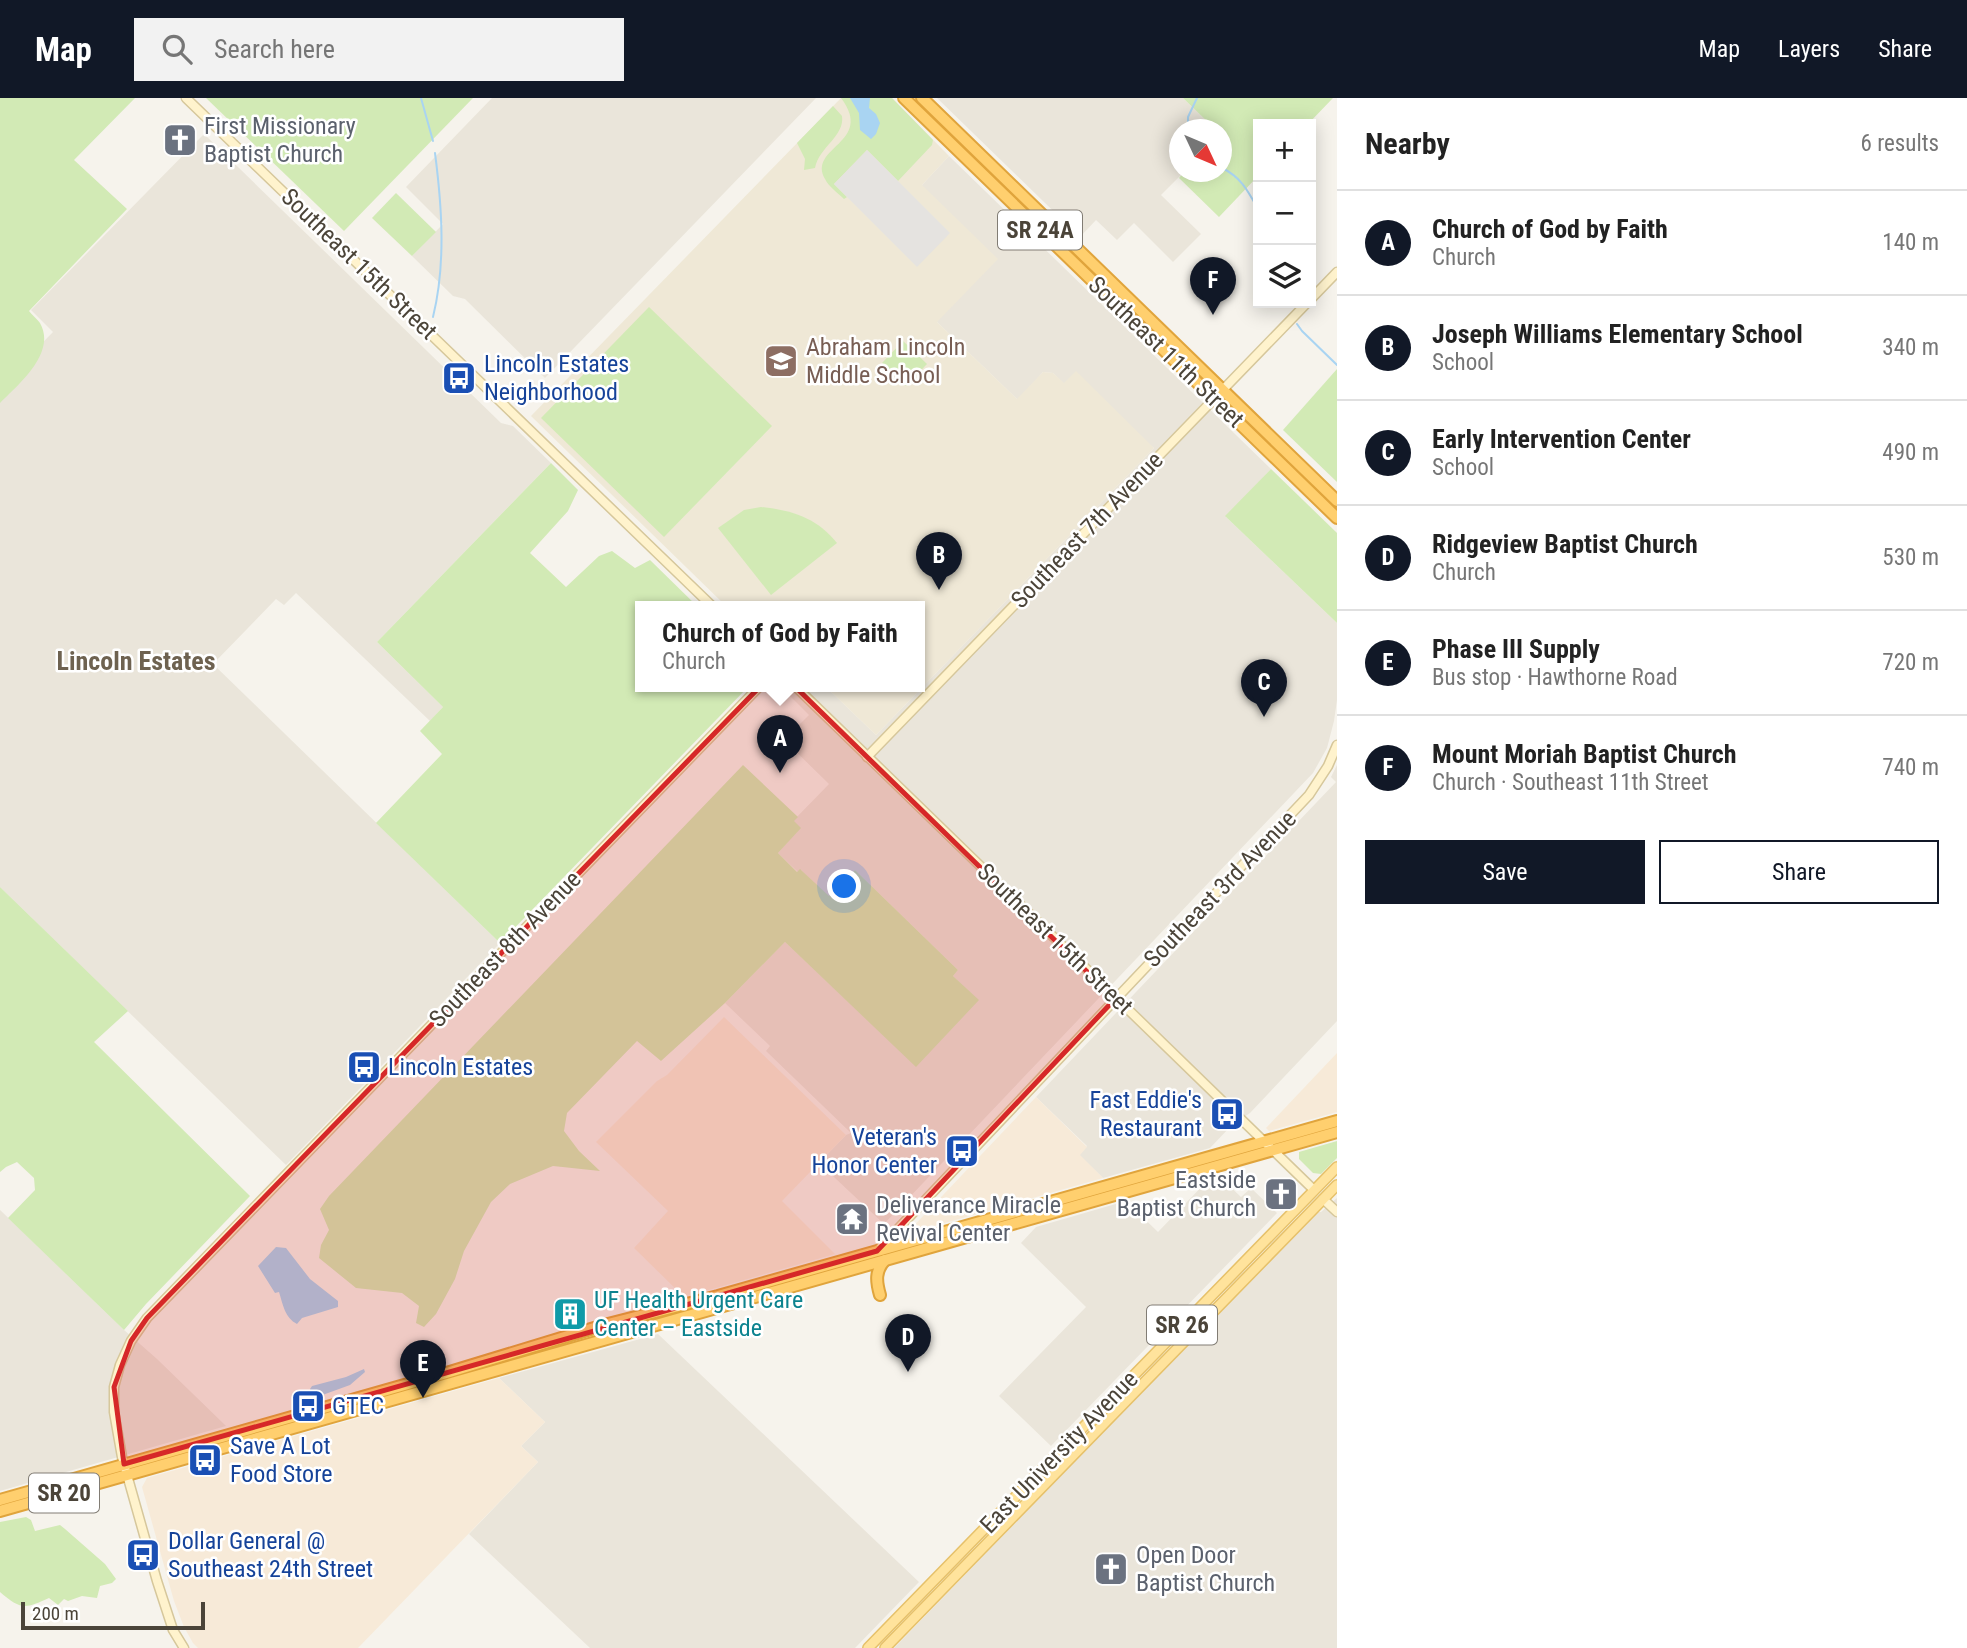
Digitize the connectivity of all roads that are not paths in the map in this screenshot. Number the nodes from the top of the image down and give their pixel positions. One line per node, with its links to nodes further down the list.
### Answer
1 (186, 98): 13 (street, Southeast 15th Street)
2 (904, 98): 5 (highway, Southeast 11th Street / SR 24A)
3 (922, 98): 4 (highway, Southeast 11th Street / SR 24A)
4 (953, 129): 5 (highway); 9 (highway, Southeast 11th Street / SR 24A)
5 (944, 138): 10 (highway, Southeast 11th Street / SR 24A)
6 (1337, 272): 7 (street)
7 (1316, 294)
8 (1302, 308): 9 (street, Southeast 7th Avenue)
9 (1222, 390): 10 (street, Southeast 7th Avenue); 11 (highway, Southeast 11th Street / SR 24A)
10 (1214, 399): 12 (highway, Southeast 11th Street / SR 24A); 17 (street, Southeast 7th Avenue)
11 (1337, 501)
12 (1337, 518)
13 (707, 601)
14 (754, 692): 35 (street, Southeast 8th Avenue)
15 (801, 692): 17 (street, Southeast 15th Street)
16 (1337, 745): 18 (street, Southeast 3rd Avenue)
17 (867, 757): 18 (street, Southeast 15th Street)
18 (1115, 999): 21 (street, Southeast 15th Street); 27 (street, Southeast 3rd Avenue)
19 (1337, 1121): 21 (highway, SR 20)
20 (1337, 1132): 21 (highway, SR 20)
21 (1269, 1146): 24 (street, Southeast 15th Street); 27 (highway, SR 20)
22 (1337, 1167): 24 (main road, East University Avenue / SR 26)
23 (1337, 1185): 25 (main road, East University Avenue / SR 26)
24 (1314, 1190): 25 (main road); 28 (main road, East University Avenue / SR 26)
25 (1323, 1199): 26 (street); 29 (main road, East University Avenue / SR 26)
26 (1337, 1212)
27 (881, 1255): 30 (highway); 35 (highway, SR 20); 35 (highway, SR 20)
28 (1225, 1282): 29 (main road); 31 (main road, East University Avenue / SR 26)
29 (1234, 1290): 32 (main road, East University Avenue / SR 26)
30 (880, 1295)
31 (1138, 1371): 32 (main road); 33 (main road, East University Avenue / SR 26)
32 (1146, 1379): 34 (main road, East University Avenue / SR 26)
33 (1051, 1461): 34 (main road); 38 (main road, East University Avenue / SR 26)
34 (1063, 1465): 39 (main road, East University Avenue / SR 26)
35 (126, 1470): 36 (highway, SR 20); 37 (highway, SR 20); 42 (street, Southeast 8th Avenue)
36 (0, 1500)
37 (0, 1511)
38 (967, 1547): 39 (main road); 40 (main road, East University Avenue / SR 26)
39 (975, 1554): 41 (main road, East University Avenue / SR 26)
40 (894, 1621): 41 (main road); 43 (main road, East University Avenue / SR 26)
41 (903, 1629): 44 (main road, East University Avenue / SR 26)
42 (184, 1648)
43 (868, 1648)
44 (885, 1648)

